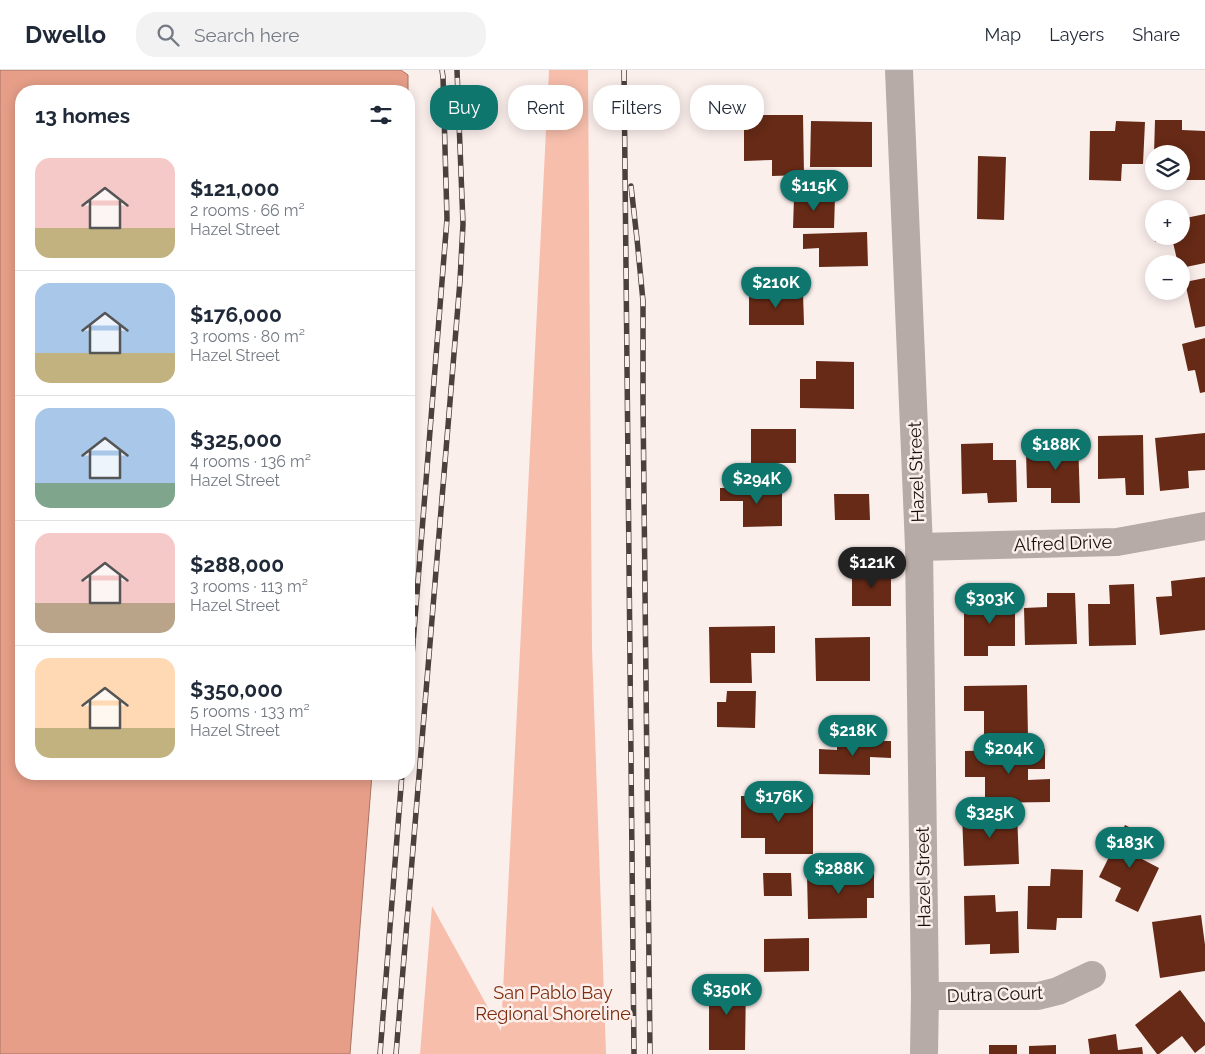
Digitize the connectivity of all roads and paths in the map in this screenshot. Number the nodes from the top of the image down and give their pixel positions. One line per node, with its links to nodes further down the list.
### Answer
1 (899, 70): 3 (street, Hazel Street)
2 (1205, 526): 3 (street, Alfred Drive)
3 (919, 547): 5 (street, Hazel Street)
4 (1092, 975): 5 (street, Dutra Court)
5 (925, 996): 6 (street, Hazel Street)
6 (924, 1054)

